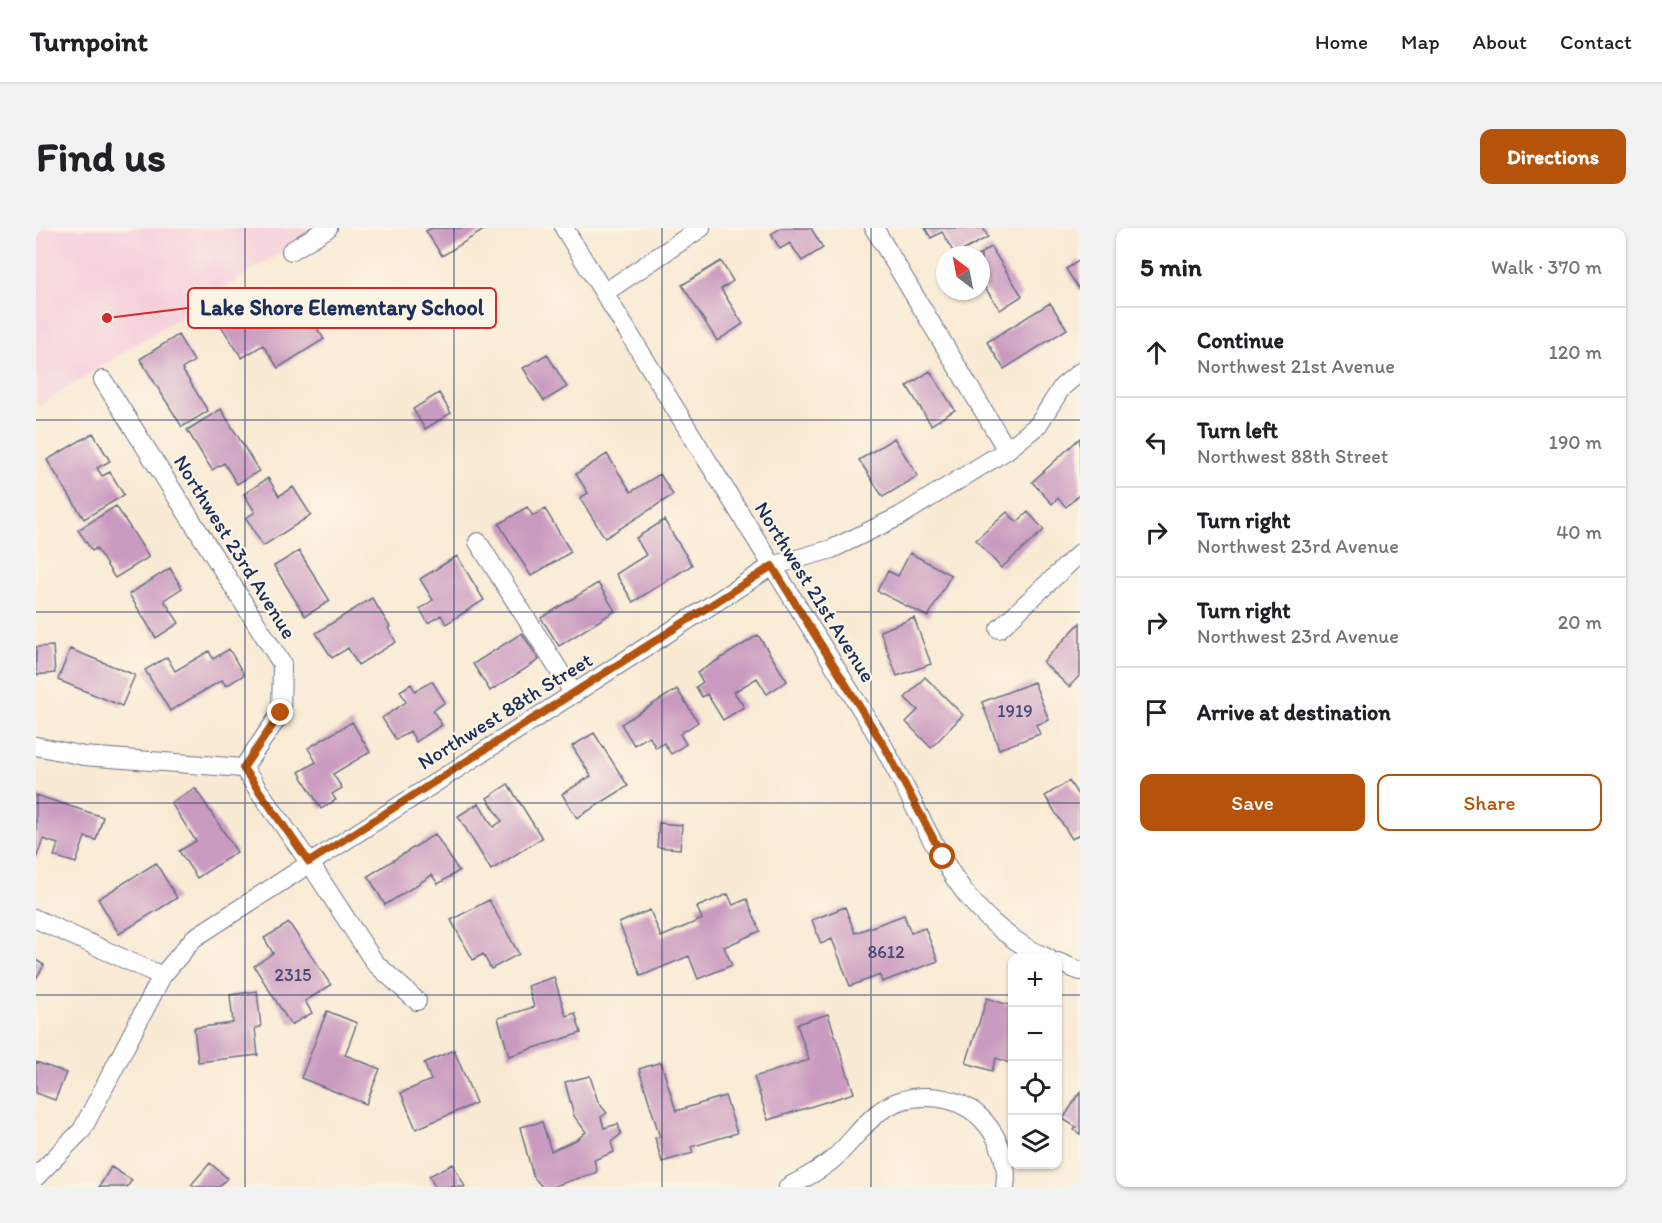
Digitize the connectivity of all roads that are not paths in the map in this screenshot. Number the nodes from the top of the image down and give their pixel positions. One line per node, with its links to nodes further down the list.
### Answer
1 (328, 228): 5 (street)
2 (564, 228): 6 (street, Northwest 21st Avenue)
3 (874, 228): 9 (street)
4 (699, 229): 6 (street)
5 (291, 251)
6 (604, 293): 12 (street, Northwest 21st Avenue)
7 (1080, 372): 9 (street, Northwest 88th Street)
8 (103, 380): 16 (street, Northwest 23rd Avenue)
9 (1007, 450): 12 (street, Northwest 88th Street)
10 (478, 542): 14 (street)
11 (1080, 553): 13 (street)
12 (772, 566): 14 (street, Northwest 88th Street); 19 (street, Northwest 21st Avenue)
13 (999, 629)
14 (574, 694): 17 (street, Northwest 88th Street)
15 (36, 746): 16 (street)
16 (243, 768): 17 (street)
17 (309, 862): 22 (street, Northwest 88th Street); 23 (street)
18 (36, 919): 22 (street)
19 (1041, 953)
20 (1062, 964): 21 (street)
21 (1080, 971)
22 (162, 976): 24 (street, Northwest 88th Street)
23 (417, 1001)
24 (36, 1177)
25 (788, 1187): 26 (street)
26 (1005, 1187)

